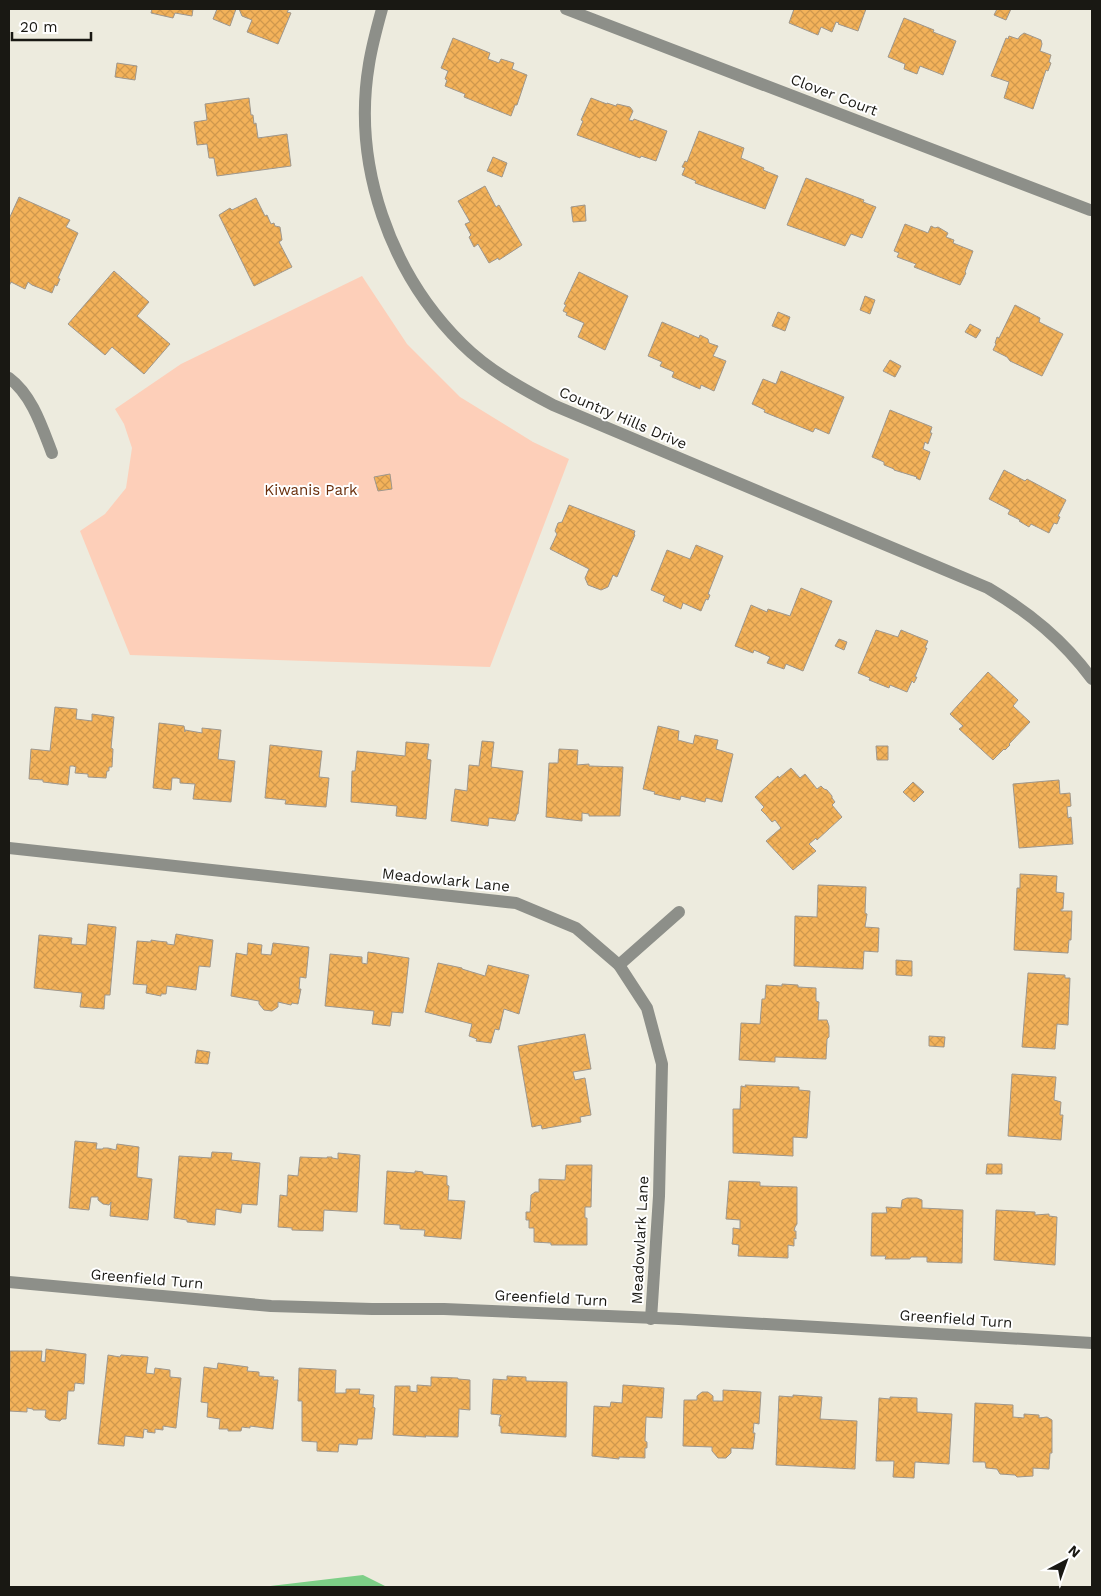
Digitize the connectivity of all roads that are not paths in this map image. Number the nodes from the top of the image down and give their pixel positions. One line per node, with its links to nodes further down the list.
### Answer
1 (382, 9): 6 (street, Country Hills Drive)
2 (566, 9): 3 (street, Clover Court)
3 (1090, 210)
4 (9, 378): 5 (street)
5 (52, 453)
6 (1092, 679)
7 (9, 848): 9 (street, Meadowlark Lane)
8 (679, 912): 9 (street)
9 (619, 965): 11 (street, Meadowlark Lane)
10 (9, 1282): 11 (street, Greenfield Turn)
11 (651, 1319): 12 (street, Greenfield Turn)
12 (1092, 1344)

